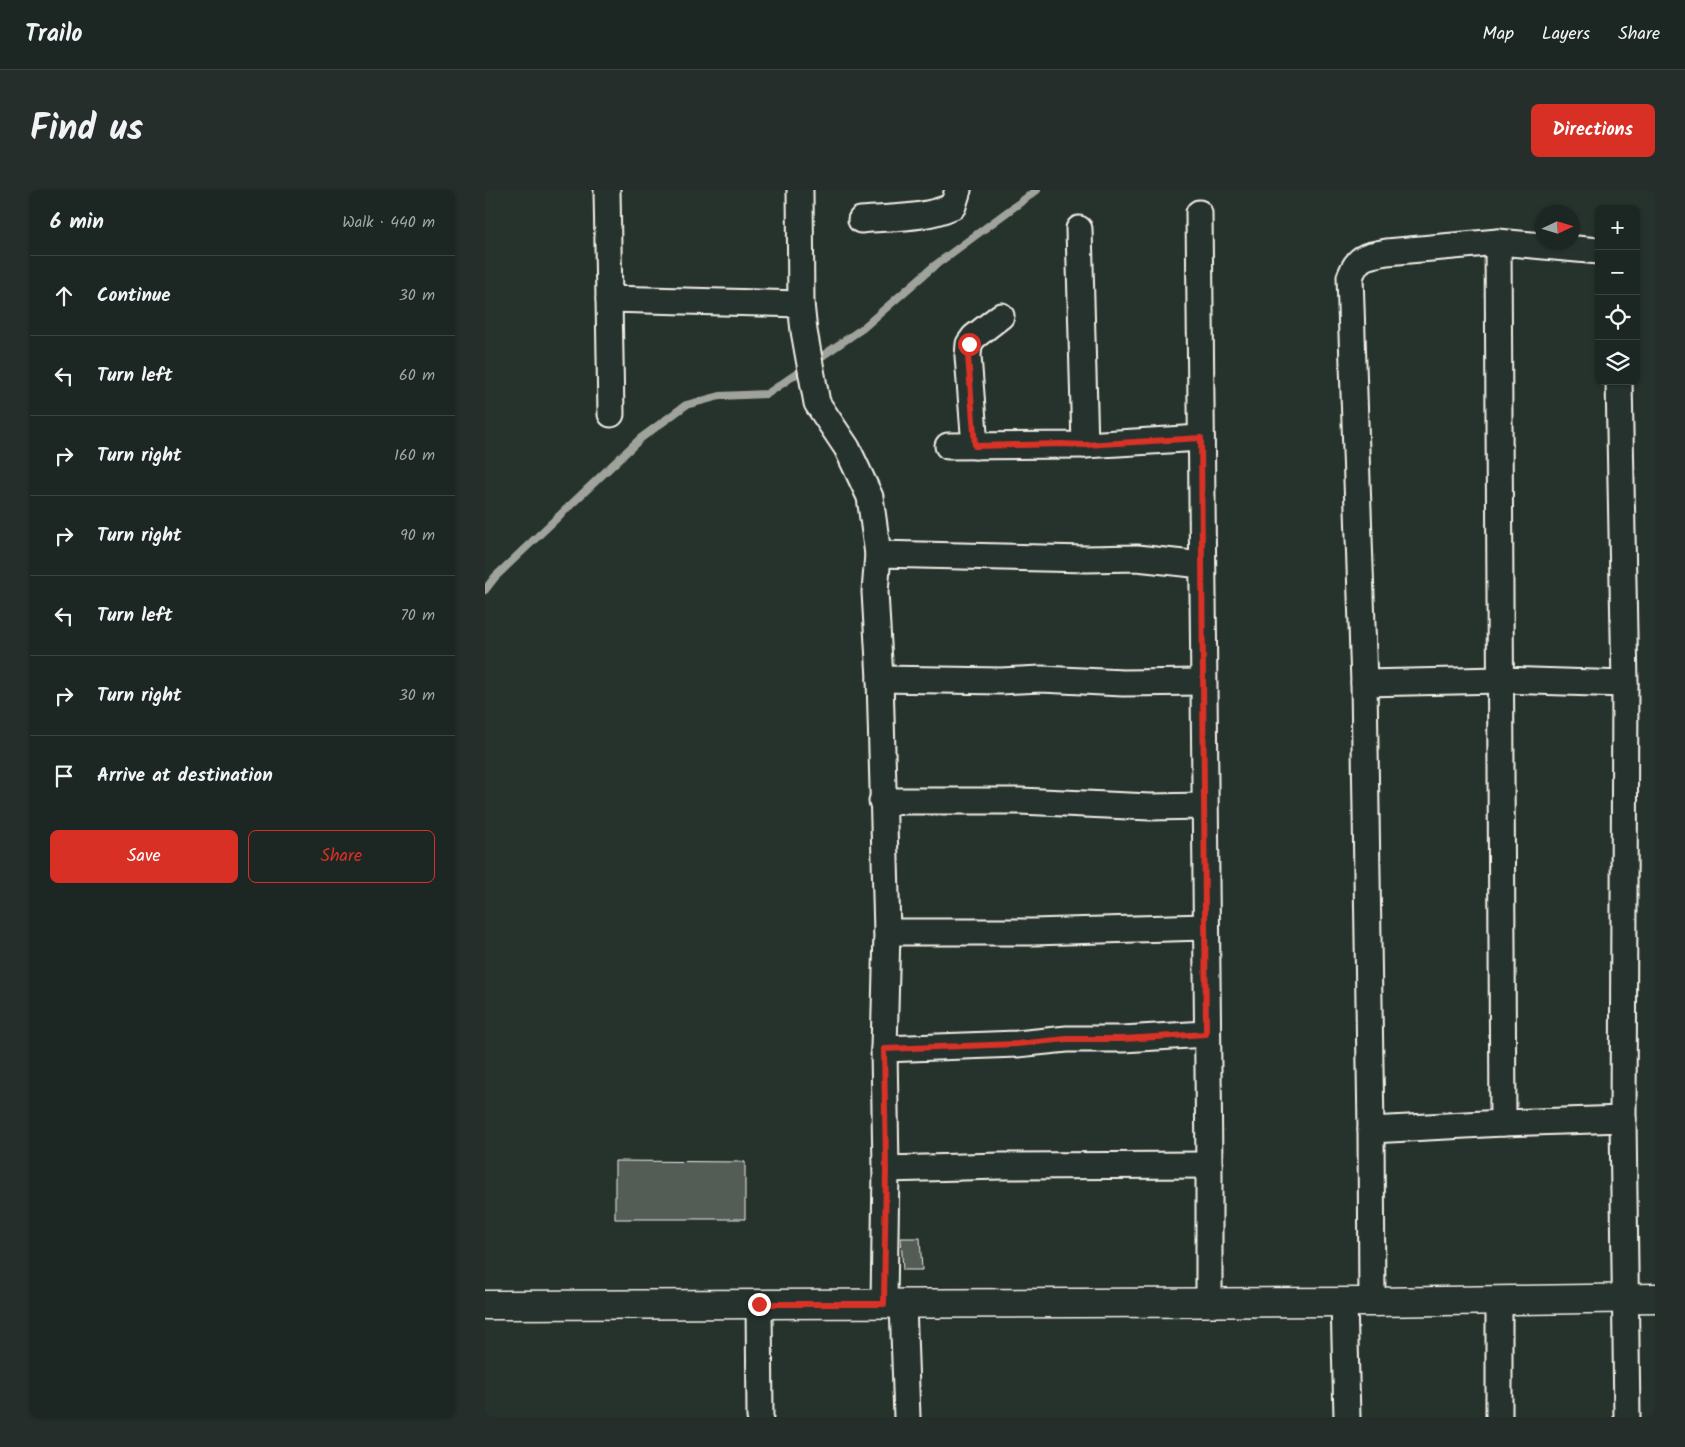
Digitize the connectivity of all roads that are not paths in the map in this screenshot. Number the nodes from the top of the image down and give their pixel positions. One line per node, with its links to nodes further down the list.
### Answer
1 (607, 190): 9 (street)
2 (800, 190): 10 (street)
3 (958, 190): 5 (street)
4 (1199, 213): 14 (street)
5 (861, 220)
6 (1079, 229): 15 (street)
7 (1498, 242): 8 (street); 21 (street); 23 (street)
8 (1595, 251)
9 (609, 299): 10 (street); 13 (street)
10 (801, 304): 18 (street)
11 (1001, 316): 17 (street)
12 (1619, 385): 24 (street)
13 (611, 414)
14 (1201, 438): 15 (street); 19 (street)
15 (1085, 445): 17 (street)
16 (948, 446): 17 (street)
17 (975, 446)
18 (878, 554): 19 (street); 20 (street)
19 (1202, 565): 22 (street)
20 (880, 679): 22 (street); 25 (street)
21 (1501, 680): 23 (street); 24 (street); 32 (street)
22 (1203, 682): 26 (street)
23 (1363, 683): 33 (street)
24 (1625, 684): 31 (street)
25 (883, 801): 26 (street); 28 (street)
26 (1204, 806): 27 (street)
27 (1205, 927): 28 (street); 29 (street)
28 (887, 932): 30 (street)
29 (1206, 1034): 30 (street); 34 (street)
30 (884, 1049): 35 (street)
31 (1623, 1119): 32 (street); 36 (street)
32 (1503, 1123): 33 (street)
33 (1371, 1130): 40 (street)
34 (1209, 1165): 35 (street); 41 (street)
35 (886, 1169): 43 (street)
36 (1625, 1298): 37 (street); 38 (street); 49 (street)
37 (1655, 1298)
38 (1499, 1300): 40 (street); 48 (street)
39 (1344, 1302): 40 (street); 41 (street); 47 (street)
40 (1371, 1302)
41 (1209, 1303): 43 (street)
42 (759, 1304): 43 (street); 44 (street); 45 (street)
43 (894, 1304): 46 (street)
44 (485, 1305)
45 (761, 1417)
46 (907, 1417)
47 (1347, 1417)
48 (1499, 1417)
49 (1627, 1417)

